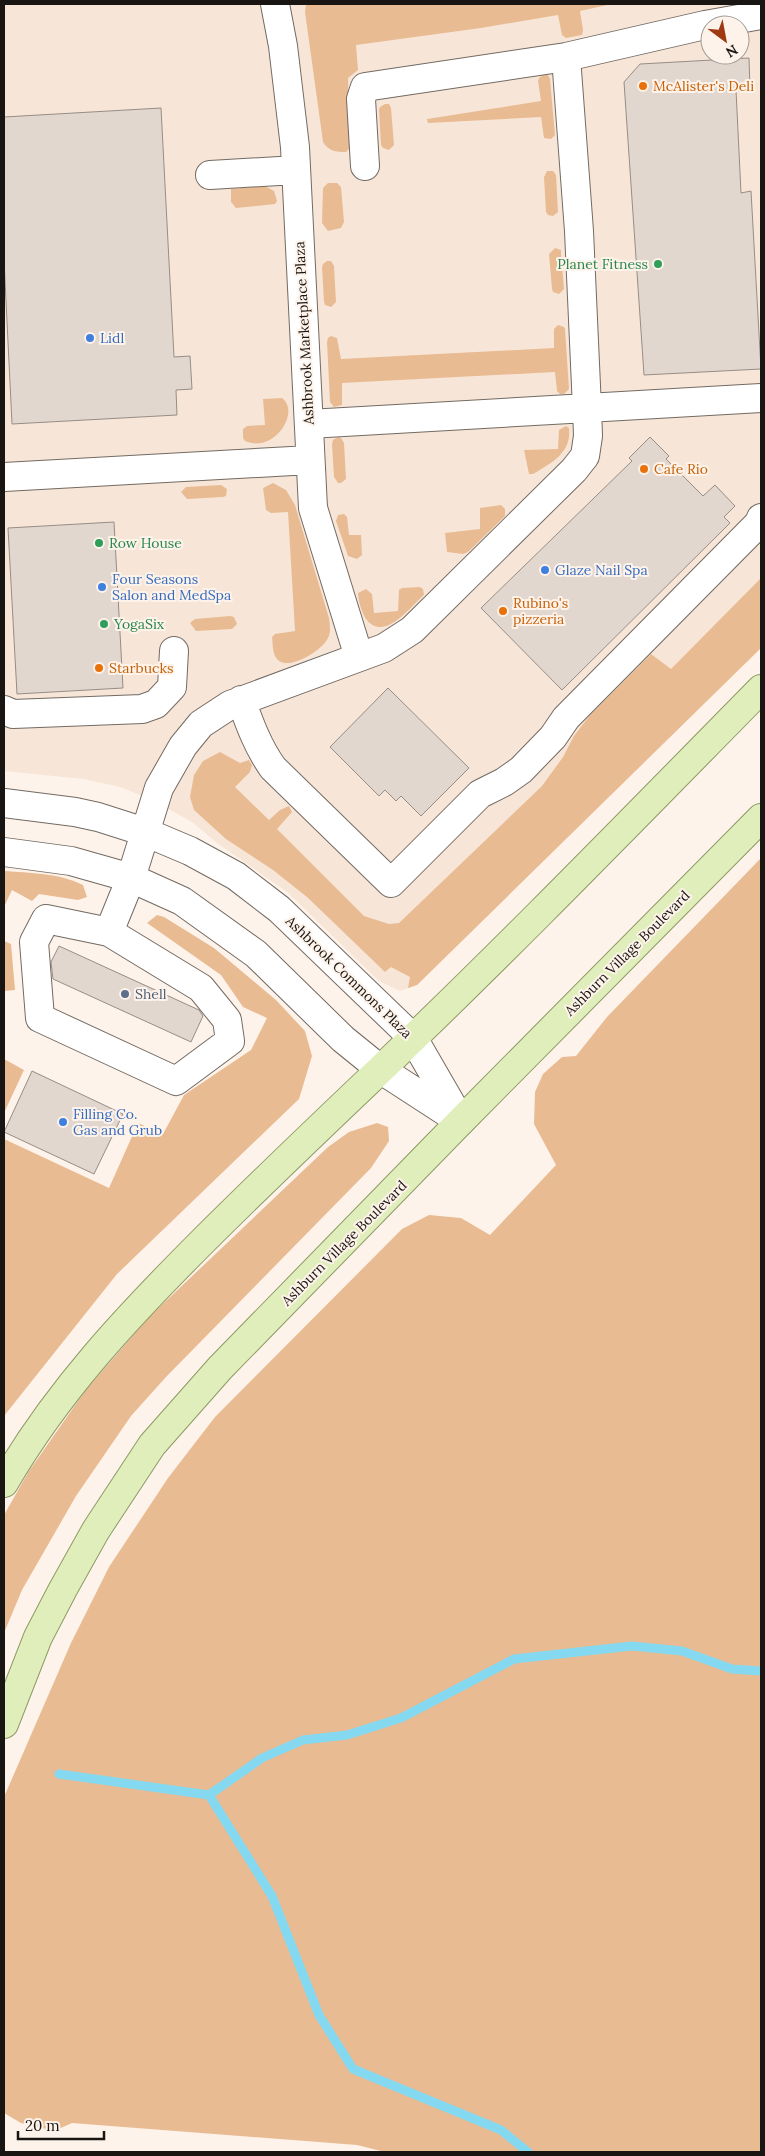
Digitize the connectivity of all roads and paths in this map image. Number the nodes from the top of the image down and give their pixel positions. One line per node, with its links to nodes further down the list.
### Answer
1 (275, 4): 5 (street, Ashbrook Marketplace Plaza)
2 (761, 15): 3 (street)
3 (566, 57): 4 (street); 8 (street)
4 (365, 166)
5 (296, 170): 6 (street); 9 (street, Ashbrook Marketplace Plaza)
6 (210, 175)
7 (761, 398): 8 (street)
8 (587, 408): 9 (street); 14 (street)
9 (309, 424): 10 (street, Ashbrook Marketplace Plaza)
10 (310, 460): 11 (street); 14 (street, Ashbrook Marketplace Plaza)
11 (4, 473)
12 (761, 518): 16 (street)
13 (174, 651): 17 (street)
14 (359, 657): 16 (street)
15 (761, 689): 24 (main road)
16 (241, 700): 20 (street)
17 (4, 710)
18 (4, 803): 20 (street, Ashbrook Commons Plaza)
19 (761, 818): 26 (main road, Ashburn Village Boulevard)
20 (145, 832): 22 (street); 24 (street, Ashbrook Commons Plaza)
21 (4, 852): 22 (street)
22 (131, 878): 23 (street); 25 (street)
23 (109, 932): 23 (street)
24 (413, 1038): 25 (main road); 26 (street, Ashbrook Commons Plaza)
25 (380, 1069): 26 (street); 27 (main road)
26 (461, 1121): 28 (main road, Ashburn Village Boulevard)
27 (4, 1483)
28 (4, 1724)

